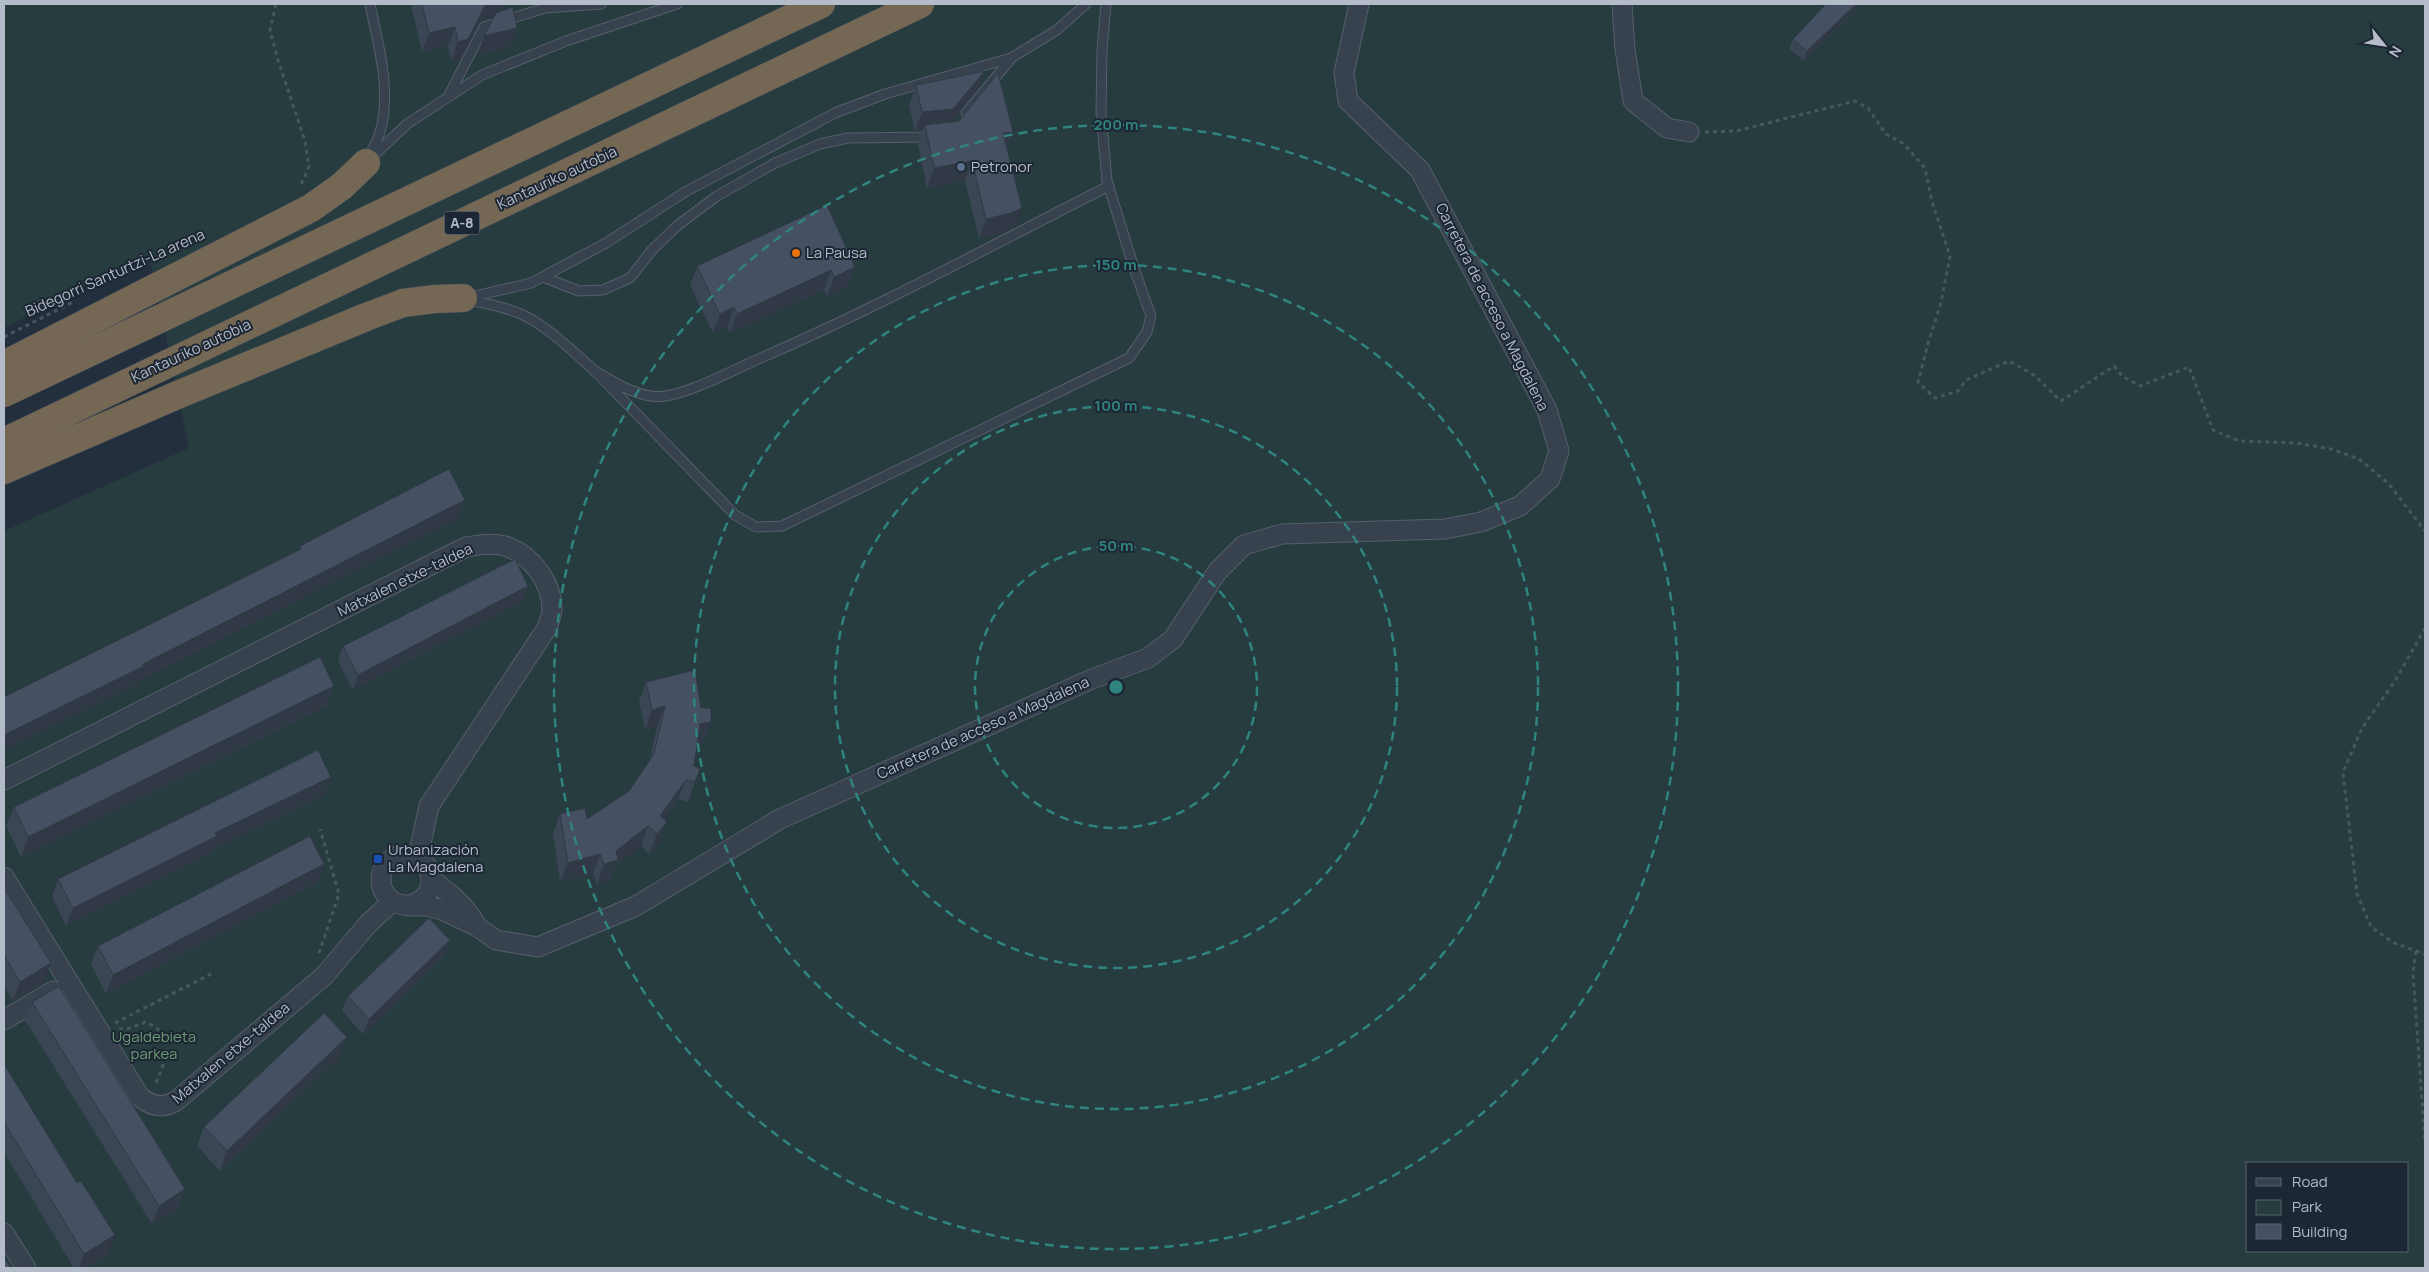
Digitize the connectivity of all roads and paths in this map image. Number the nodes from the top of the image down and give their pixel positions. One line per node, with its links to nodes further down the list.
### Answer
1 (276, 4): 18 (path)
2 (370, 4): 16 (lane)
3 (602, 4): 12 (lane)
4 (678, 4): 12 (lane)
5 (820, 4): 25 (highway)
6 (920, 4): 26 (highway, Kantauriko autobia / A-8)
7 (1086, 4): 11 (lane)
8 (1106, 4): 17 (lane)
9 (1359, 4): 36 (street, Carretera de acceso a Magdalena)
10 (1622, 4): 14 (street)
11 (1011, 58): 13 (lane); 19 (lane)
12 (449, 97): 16 (lane)
13 (961, 119)
14 (1690, 132): 28 (path)
15 (940, 136): 19 (lane)
16 (366, 163): 23 (highway)
17 (1109, 186): 24 (lane); 24 (lane)
18 (296, 191)
19 (543, 277): 20 (lane)
20 (463, 298): 24 (lane); 27 (highway)
21 (82, 300): 22 (path, Bidegorri Santurtzi-La arena)
22 (4, 337)
23 (4, 365)
24 (595, 370)
25 (4, 393)
26 (4, 442)
27 (4, 470)
28 (2425, 531)
29 (2425, 628): 37 (path)
30 (4, 780): 32 (street, Matxalen etxe-taldea)
31 (320, 830): 40 (path)
32 (418, 857): 34 (street); 35 (street)
33 (4, 877): 43 (street)
34 (431, 879): 35 (street); 36 (street, Carretera de acceso a Magdalena)
35 (400, 904): 36 (street, Carretera de acceso a Magdalena); 40 (street, Matxalen etxe-taldea)
36 (476, 926)
37 (2416, 951): 38 (path); 45 (path)
38 (2425, 954)
39 (213, 973): 43 (path)
40 (324, 976): 44 (street, Matxalen etxe-taldea)
41 (60, 986): 42 (street)
42 (4, 1020)
43 (98, 1031): 44 (street); 44 (path)
44 (147, 1103)
45 (2425, 1143)
46 (4, 1233): 47 (street)
47 (26, 1268)

